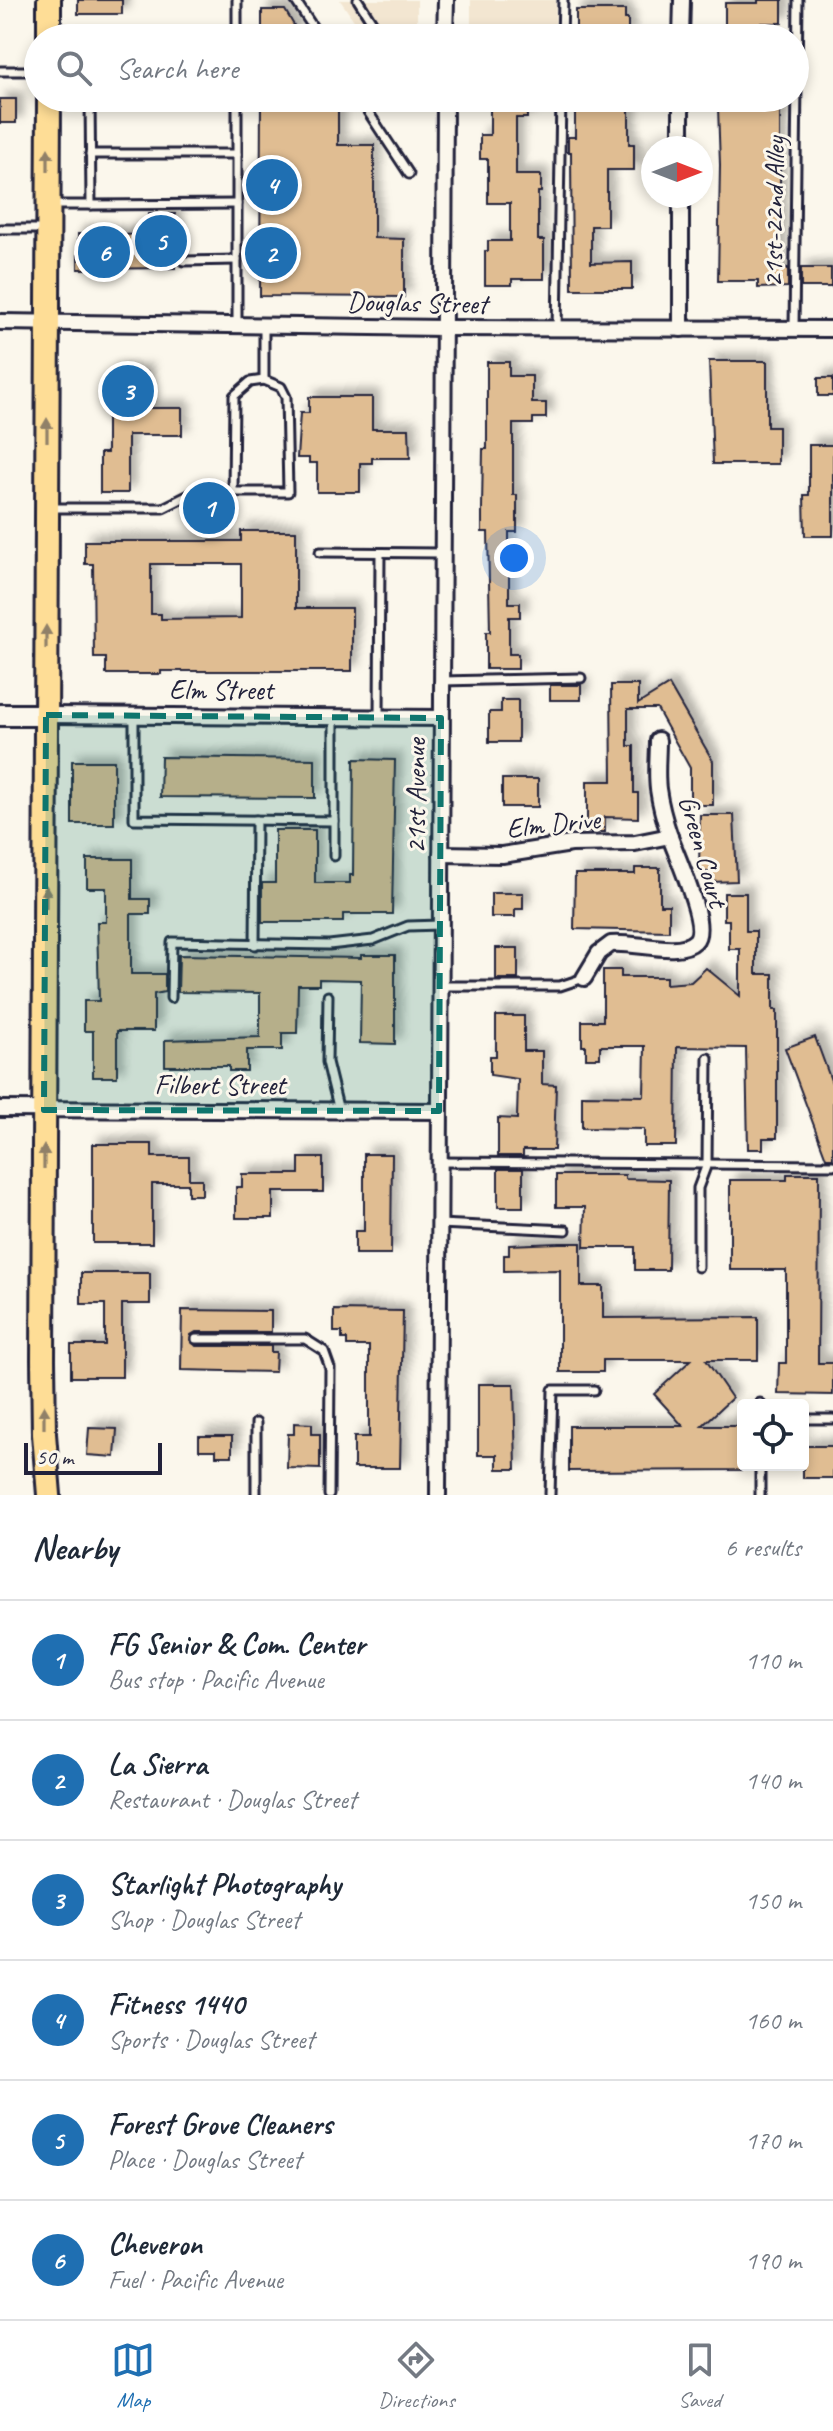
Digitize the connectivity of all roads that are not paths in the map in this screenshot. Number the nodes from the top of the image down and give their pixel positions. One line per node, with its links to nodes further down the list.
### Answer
1 (49, 0): 9 (main road)
2 (237, 0): 10 (lane)
3 (295, 0): 11 (lane)
4 (358, 0): 12 (lane)
5 (446, 0): 13 (street)
6 (563, 0): 14 (lane)
7 (682, 0): 15 (street)
8 (798, 0): 16 (lane, 21st-22nd Alley)
9 (49, 24)
10 (237, 24)
11 (311, 24)
12 (373, 24)
13 (445, 24)
14 (562, 24)
15 (681, 24)
16 (798, 24)
17 (0, 71): 18 (lane)
18 (24, 71)
19 (49, 112): 32 (main road, one-way to 19)
20 (90, 112): 28 (lane)
21 (237, 112): 29 (lane)
22 (368, 112): 30 (lane)
23 (445, 112): 43 (street, 21st Avenue)
24 (561, 112): 44 (lane)
25 (681, 112): 27 (street)
26 (797, 112): 46 (lane, 21st-22nd Alley)
27 (681, 136)
28 (90, 154): 29 (lane); 33 (lane)
29 (237, 154): 31 (lane)
30 (409, 174)
31 (237, 204): 33 (lane); 37 (lane)
32 (48, 205): 33 (lane); 36 (main road)
33 (91, 205)
34 (681, 208): 45 (street)
35 (0, 229): 36 (lane)
36 (48, 229): 40 (main road)
37 (237, 260): 38 (lane); 41 (lane)
38 (184, 261)
39 (0, 322): 40 (street, Douglas Street)
40 (48, 322): 41 (street, Douglas Street); 50 (main road, one-way to 40)
41 (237, 325): 42 (street, Douglas Street)
42 (264, 326): 43 (street, Douglas Street); 48 (lane)
43 (443, 328): 44 (street, Douglas Street); 53 (street, 21st Avenue)
44 (557, 329): 45 (street, Douglas Street)
45 (681, 329): 46 (street, Douglas Street)
46 (794, 329): 47 (street, Douglas Street)
47 (833, 329)
48 (264, 380): 49 (lane); 49 (lane)
49 (233, 492): 50 (lane)
50 (47, 508): 57 (main road, one-way to 50)
51 (320, 552): 52 (lane)
52 (380, 553): 53 (lane); 60 (lane)
53 (442, 553): 55 (street, 21st Avenue)
54 (581, 678): 55 (lane)
55 (442, 681): 61 (street, 21st Avenue)
56 (0, 715): 57 (street, Elm Street)
57 (46, 715): 58 (street, Elm Street); 76 (main road, one-way to 57)
58 (134, 716): 59 (street, Elm Street); 63 (lane)
59 (334, 718): 60 (street, Elm Street); 64 (lane)
60 (379, 718): 61 (street, Elm Street)
61 (441, 718): 66 (street, 21st Avenue)
62 (658, 740): 65 (street, Green Court)
63 (256, 820): 64 (lane); 69 (lane)
64 (334, 821): 67 (lane)
65 (670, 836): 66 (street, Elm Drive); 70 (street, Green Court)
66 (441, 854): 68 (street, 21st Avenue)
67 (334, 856)
68 (440, 925): 69 (lane); 71 (street, 21st Avenue)
69 (255, 945): 73 (lane)
70 (584, 978): 71 (lane)
71 (440, 986): 78 (street, 21st Avenue)
72 (328, 996): 77 (lane)
73 (171, 998)
74 (708, 1058): 80 (lane)
75 (0, 1109): 76 (street, Filbert Street)
76 (44, 1110): 77 (street, Filbert Street); 91 (main road, one-way to 76)
77 (339, 1111): 78 (street, Filbert Street)
78 (439, 1111): 79 (street, 21st Avenue)
79 (439, 1162): 80 (lane); 82 (street, 21st Avenue)
80 (707, 1164): 81 (lane); 84 (lane)
81 (833, 1165)
82 (439, 1224): 83 (lane); 94 (street, 21st Avenue)
83 (566, 1230)
84 (698, 1267)
85 (196, 1339): 93 (lane)
86 (594, 1390): 95 (lane)
87 (809, 1419): 88 (lane)
88 (833, 1419)
89 (256, 1423): 92 (lane)
90 (760, 1471): 96 (lane)
91 (49, 1495)
92 (256, 1495)
93 (329, 1495)
94 (438, 1495)
95 (550, 1495)
96 (760, 1495)

